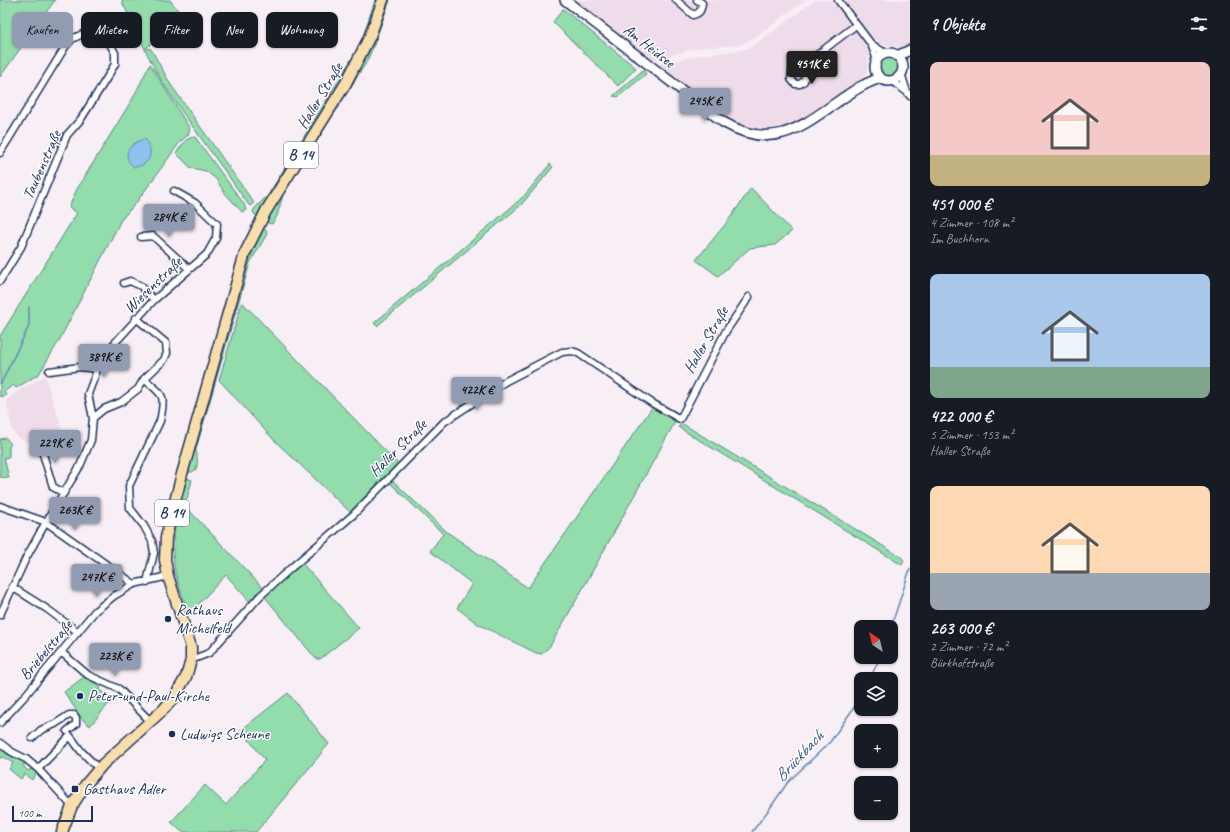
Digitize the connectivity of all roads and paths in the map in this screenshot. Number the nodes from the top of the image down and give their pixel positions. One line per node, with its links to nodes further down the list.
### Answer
1 (383, 0): 35 (main road, Haller Straße / B 14)
2 (565, 0): 14 (main road, Am Heidsee)
3 (676, 0): 4 (street)
4 (698, 0)
5 (838, 0): 6 (street)
6 (856, 25): 7 (street); 12 (street)
7 (871, 44): 9 (street); 11 (street)
8 (910, 50): 13 (main road)
9 (885, 53): 11 (main road); 13 (main road)
10 (910, 53): 13 (main road)
11 (877, 60): 14 (main road)
12 (809, 61)
13 (900, 64): 15 (main road); 16 (street)
14 (878, 74): 15 (main road)
15 (891, 80): 16 (street)
16 (908, 94)
17 (3, 142): 18 (street); 22 (street, Taubenstraße)
18 (0, 153)
19 (174, 191): 21 (street, Wiesenstraße)
20 (141, 237): 21 (street)
21 (188, 269): 25 (street, Wiesenstraße)
22 (0, 281)
23 (124, 283): 25 (street)
24 (749, 297): 42 (street, Haller Straße)
25 (154, 300): 26 (street, Wiesenstraße)
26 (136, 318): 27 (street, Wiesenstraße); 29 (street)
27 (98, 368): 28 (street); 30 (street, Wiesenstraße)
28 (49, 371)
29 (144, 379): 30 (street); 36 (street)
30 (93, 418): 32 (street, Wiesenstraße)
31 (39, 441): 32 (street)
32 (64, 493): 34 (street, Wiesenstraße)
33 (0, 506): 34 (street)
34 (46, 522): 37 (street); 38 (street, Wiesenstraße)
35 (168, 576): 36 (street); 42 (main road, Haller Straße / B 14)
36 (147, 582): 37 (street)
37 (134, 584): 40 (street, Briebelstraße)
38 (12, 587): 39 (street, Wiesenstraße); 40 (street)
39 (0, 615)
40 (78, 632): 41 (street, Briebelstraße)
41 (61, 652): 44 (street); 45 (street, Briebelstraße)
42 (191, 660): 44 (main road, Haller Straße / B 14)
43 (60, 721): 46 (street); 46 (street); 47 (street)
44 (151, 722): 50 (main road, Haller Straße / B 14)
45 (0, 723)
46 (69, 734): 49 (street); 50 (street)
47 (32, 738)
48 (0, 743): 49 (street)
49 (38, 769): 51 (street)
50 (99, 769): 51 (main road, Haller Straße / B 14)
51 (72, 806): 52 (main road, Haller Straße / B 14)
52 (65, 831)

